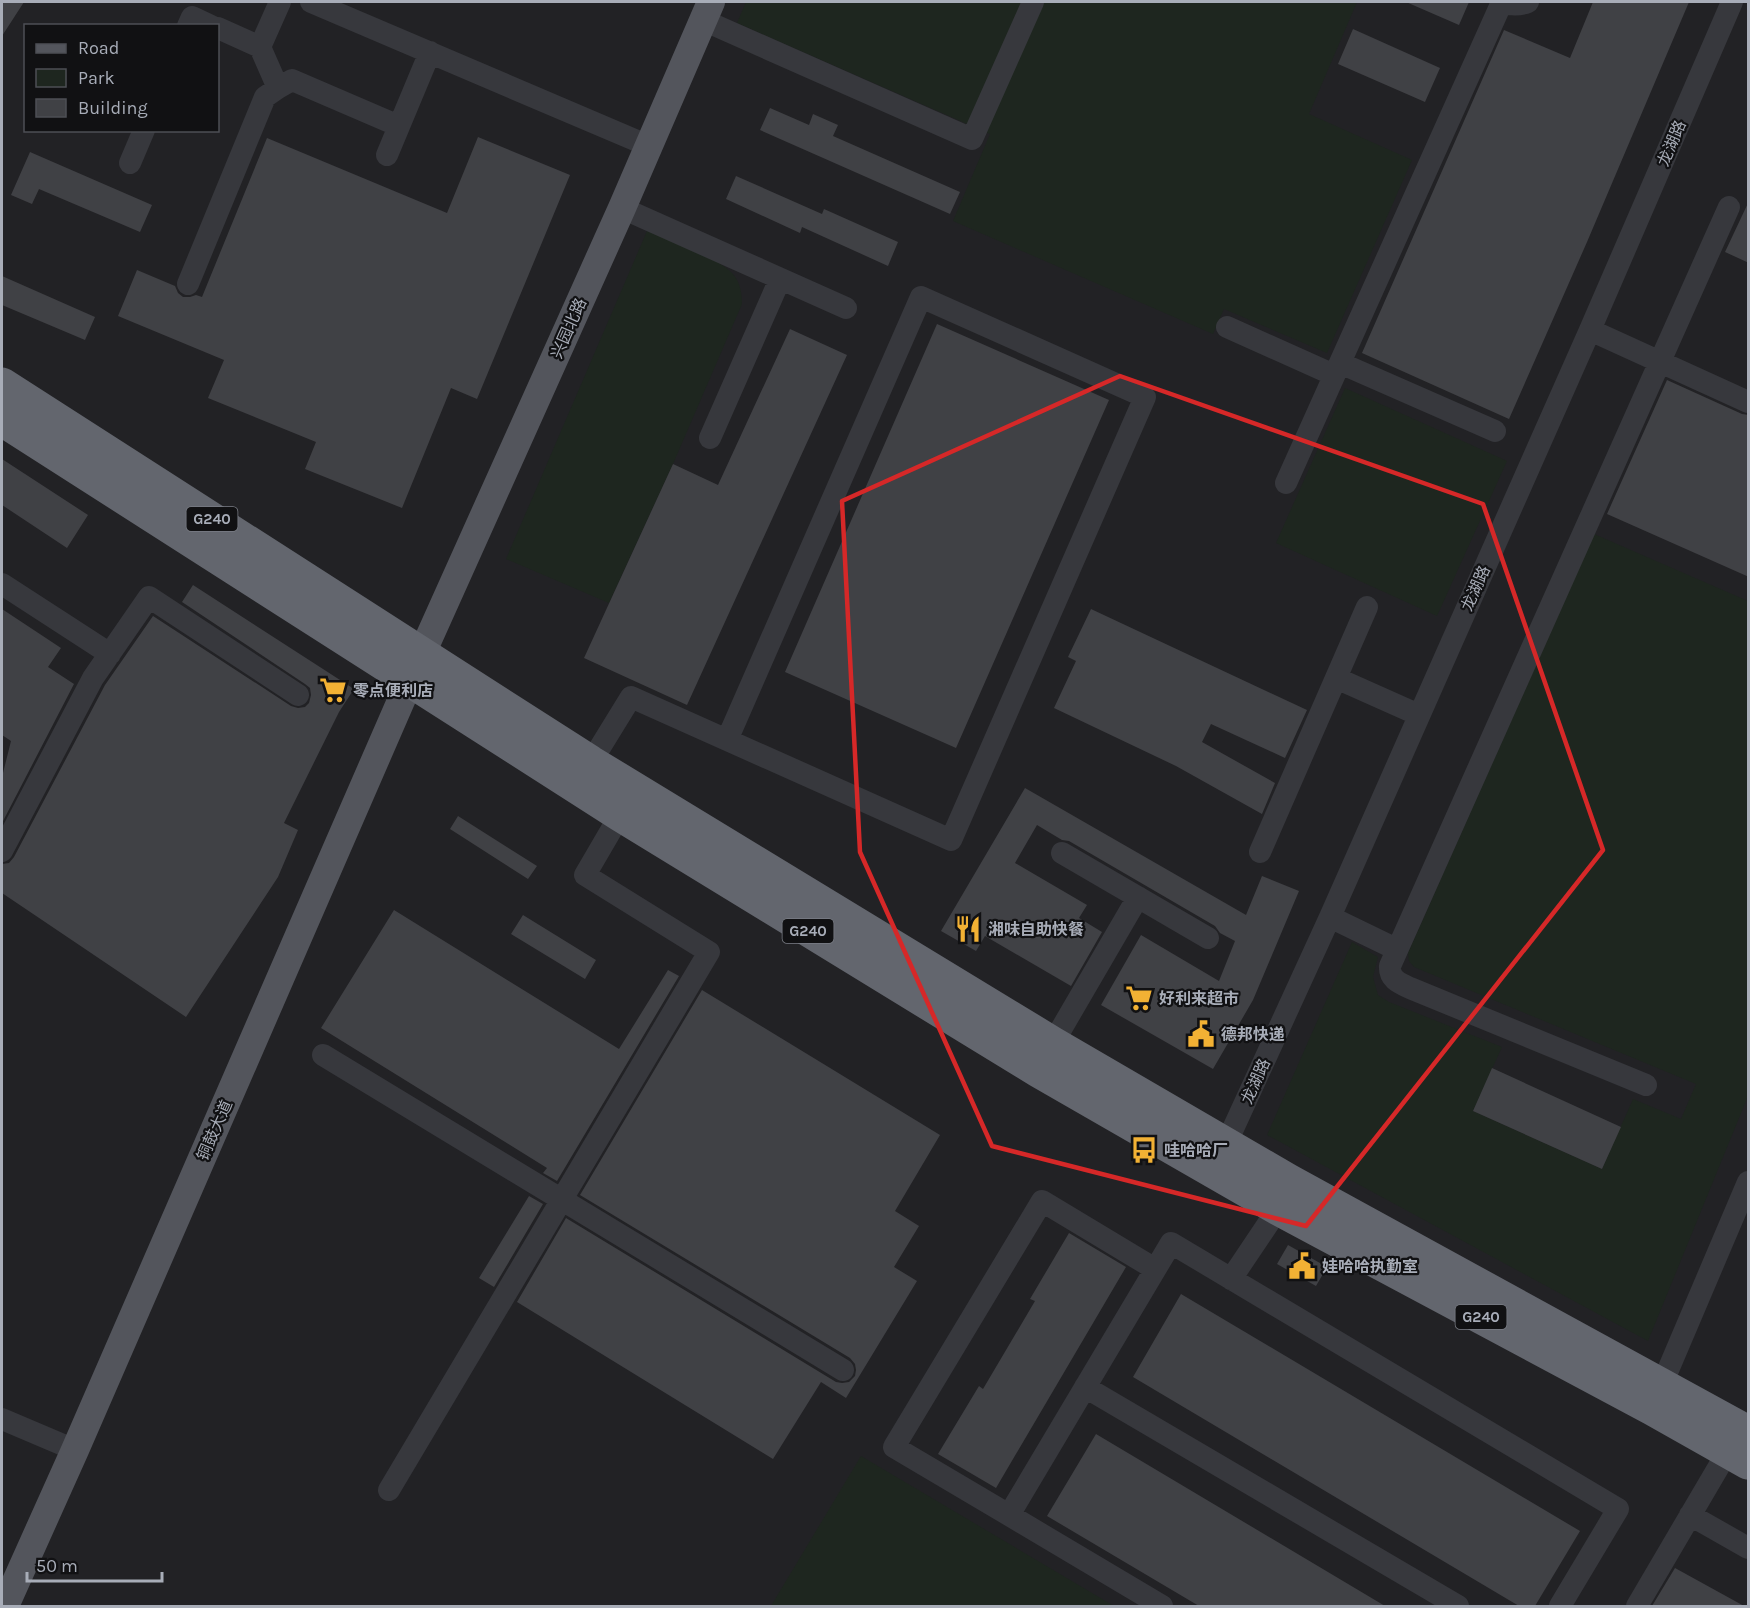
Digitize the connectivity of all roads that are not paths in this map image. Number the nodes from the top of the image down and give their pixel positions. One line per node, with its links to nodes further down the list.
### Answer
1 (280, 2): 11 (street)
2 (311, 2): 12 (street)
3 (1033, 2): 7 (street)
4 (1501, 2): 5 (street); 27 (street)
5 (1528, 2)
6 (1732, 2): 25 (street, 龙湖路)
7 (707, 11): 16 (main road, 兴园北路)
8 (189, 24): 9 (street)
9 (207, 24)
10 (219, 28): 11 (street)
11 (261, 46): 13 (street)
12 (430, 52): 14 (street); 16 (street)
13 (278, 88): 14 (street); 22 (street)
14 (399, 126): 17 (street)
15 (143, 132): 18 (street)
16 (649, 146): 20 (main road, 兴园北路)
17 (387, 155)
18 (130, 163)
19 (1729, 207): 26 (street)
20 (622, 208): 21 (street); 37 (main road, 兴园北路)
21 (780, 279): 23 (street); 32 (street)
22 (188, 284)
23 (846, 308)
24 (1227, 327): 27 (street)
25 (1590, 330): 26 (street); 40 (street, 龙湖路)
26 (1659, 362): 29 (street); 50 (street)
27 (1337, 369): 31 (street); 33 (street)
28 (2, 384): 37 (highway, G240)
29 (1749, 402)
30 (2, 420): 37 (highway, G240)
31 (1495, 431)
32 (710, 438)
33 (1286, 483)
34 (2, 584): 36 (street)
35 (1367, 607): 38 (street)
36 (110, 654): 39 (street); 44 (street)
37 (416, 667): 42 (highway, G240); 43 (highway, G240); 65 (main road, 铜鼓大道)
38 (1336, 678): 40 (street); 45 (street)
39 (298, 695)
40 (1419, 715): 48 (street, 龙湖路)
41 (727, 740): 41 (street); 42 (street)
42 (591, 762): 51 (highway, G240)
43 (620, 815): 54 (highway, G240); 56 (street)
44 (2, 851)
45 (1260, 852)
46 (1062, 853): 47 (street)
47 (1138, 897): 49 (street); 51 (street)
48 (1329, 916): 50 (street); 54 (street, 龙湖路)
49 (1208, 938)
50 (1396, 950): 53 (street)
51 (1053, 1043): 54 (highway, G240)
52 (322, 1055): 56 (street)
53 (1646, 1084)
54 (1219, 1158): 57 (highway, G240); 62 (highway, G240)
55 (1749, 1182): 62 (street)
56 (561, 1200): 60 (street); 66 (street)
57 (1278, 1209): 59 (street); 62 (highway, G240)
58 (1155, 1269): 59 (street); 61 (street); 67 (street)
59 (1231, 1279): 73 (street)
60 (843, 1370)
61 (1085, 1387): 67 (street); 72 (street)
62 (1657, 1397): 64 (highway, G240)
63 (2, 1419): 65 (street)
64 (1742, 1449): 68 (street)
65 (75, 1450): 70 (main road, 铜鼓大道)
66 (389, 1490)
67 (1009, 1515): 71 (street)
68 (1690, 1515): 69 (street); 74 (street)
69 (1749, 1548)
70 (5, 1606)
71 (1162, 1606)
72 (1458, 1606)
73 (1560, 1606)
74 (1637, 1606)

